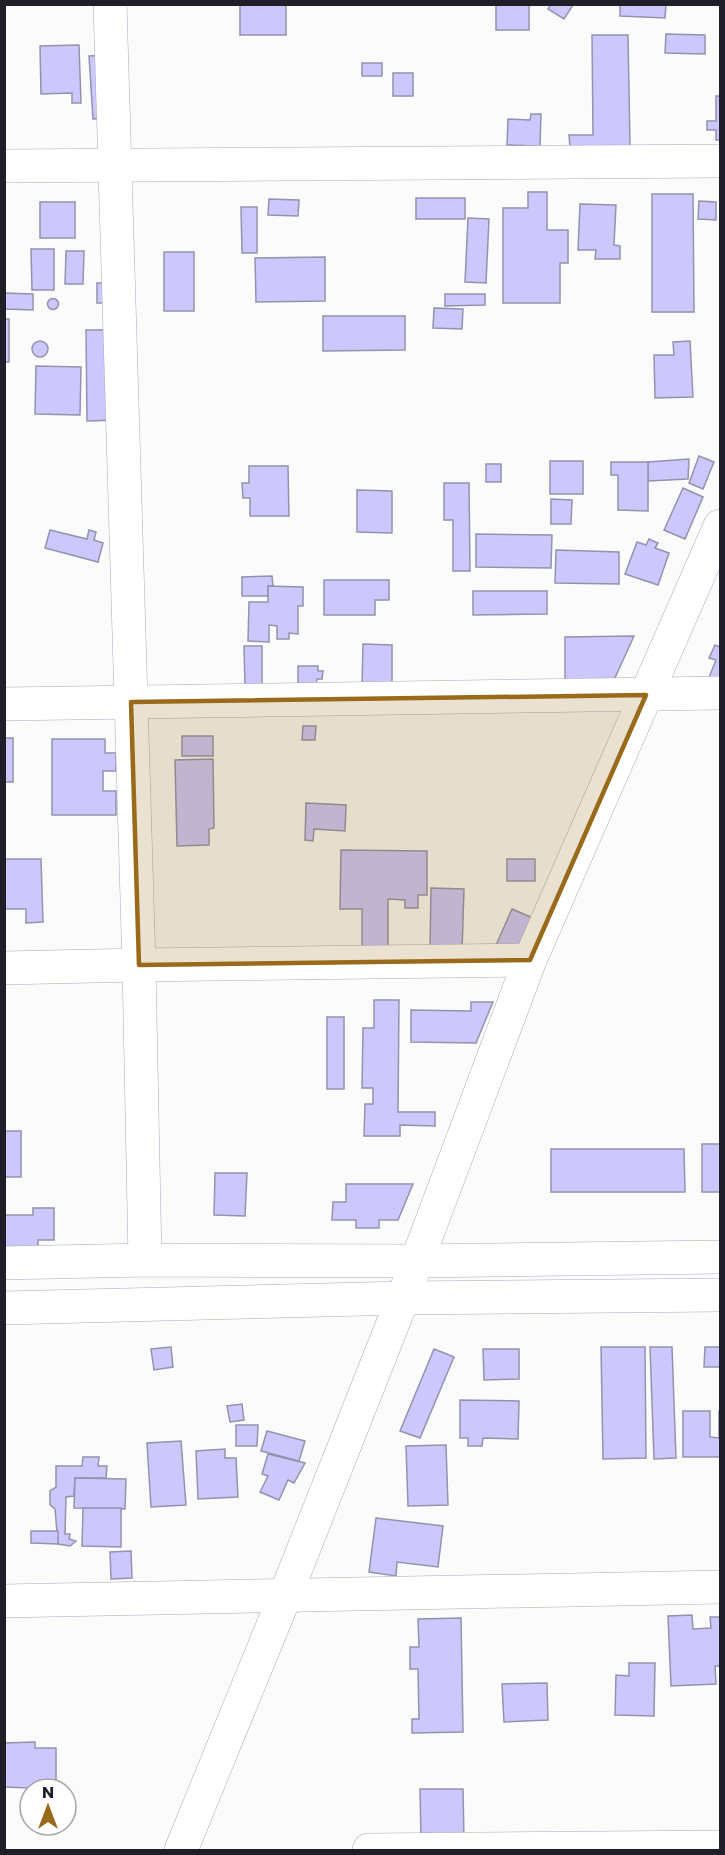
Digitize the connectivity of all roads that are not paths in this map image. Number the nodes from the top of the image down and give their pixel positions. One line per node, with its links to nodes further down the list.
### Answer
1 (110, 4): 3 (street)
2 (720, 161): 3 (street)
3 (116, 165): 4 (street); 8 (street)
4 (4, 166)
5 (720, 526): 7 (street)
6 (720, 693): 7 (street)
7 (646, 694): 8 (street); 10 (street)
8 (131, 702): 9 (street); 11 (street)
9 (4, 704)
10 (530, 960): 11 (street); 15 (street)
11 (139, 965): 12 (street); 14 (street)
12 (4, 968)
13 (720, 1257): 15 (street)
14 (145, 1260): 15 (street); 16 (street)
15 (417, 1261): 18 (street)
16 (4, 1263)
17 (720, 1295): 18 (street)
18 (403, 1298): 19 (street); 21 (street)
19 (4, 1308)
20 (720, 1587): 21 (street)
21 (285, 1596): 22 (street); 24 (street)
22 (4, 1601)
23 (720, 1847): 25 (street)
24 (181, 1851)
25 (369, 1851)

